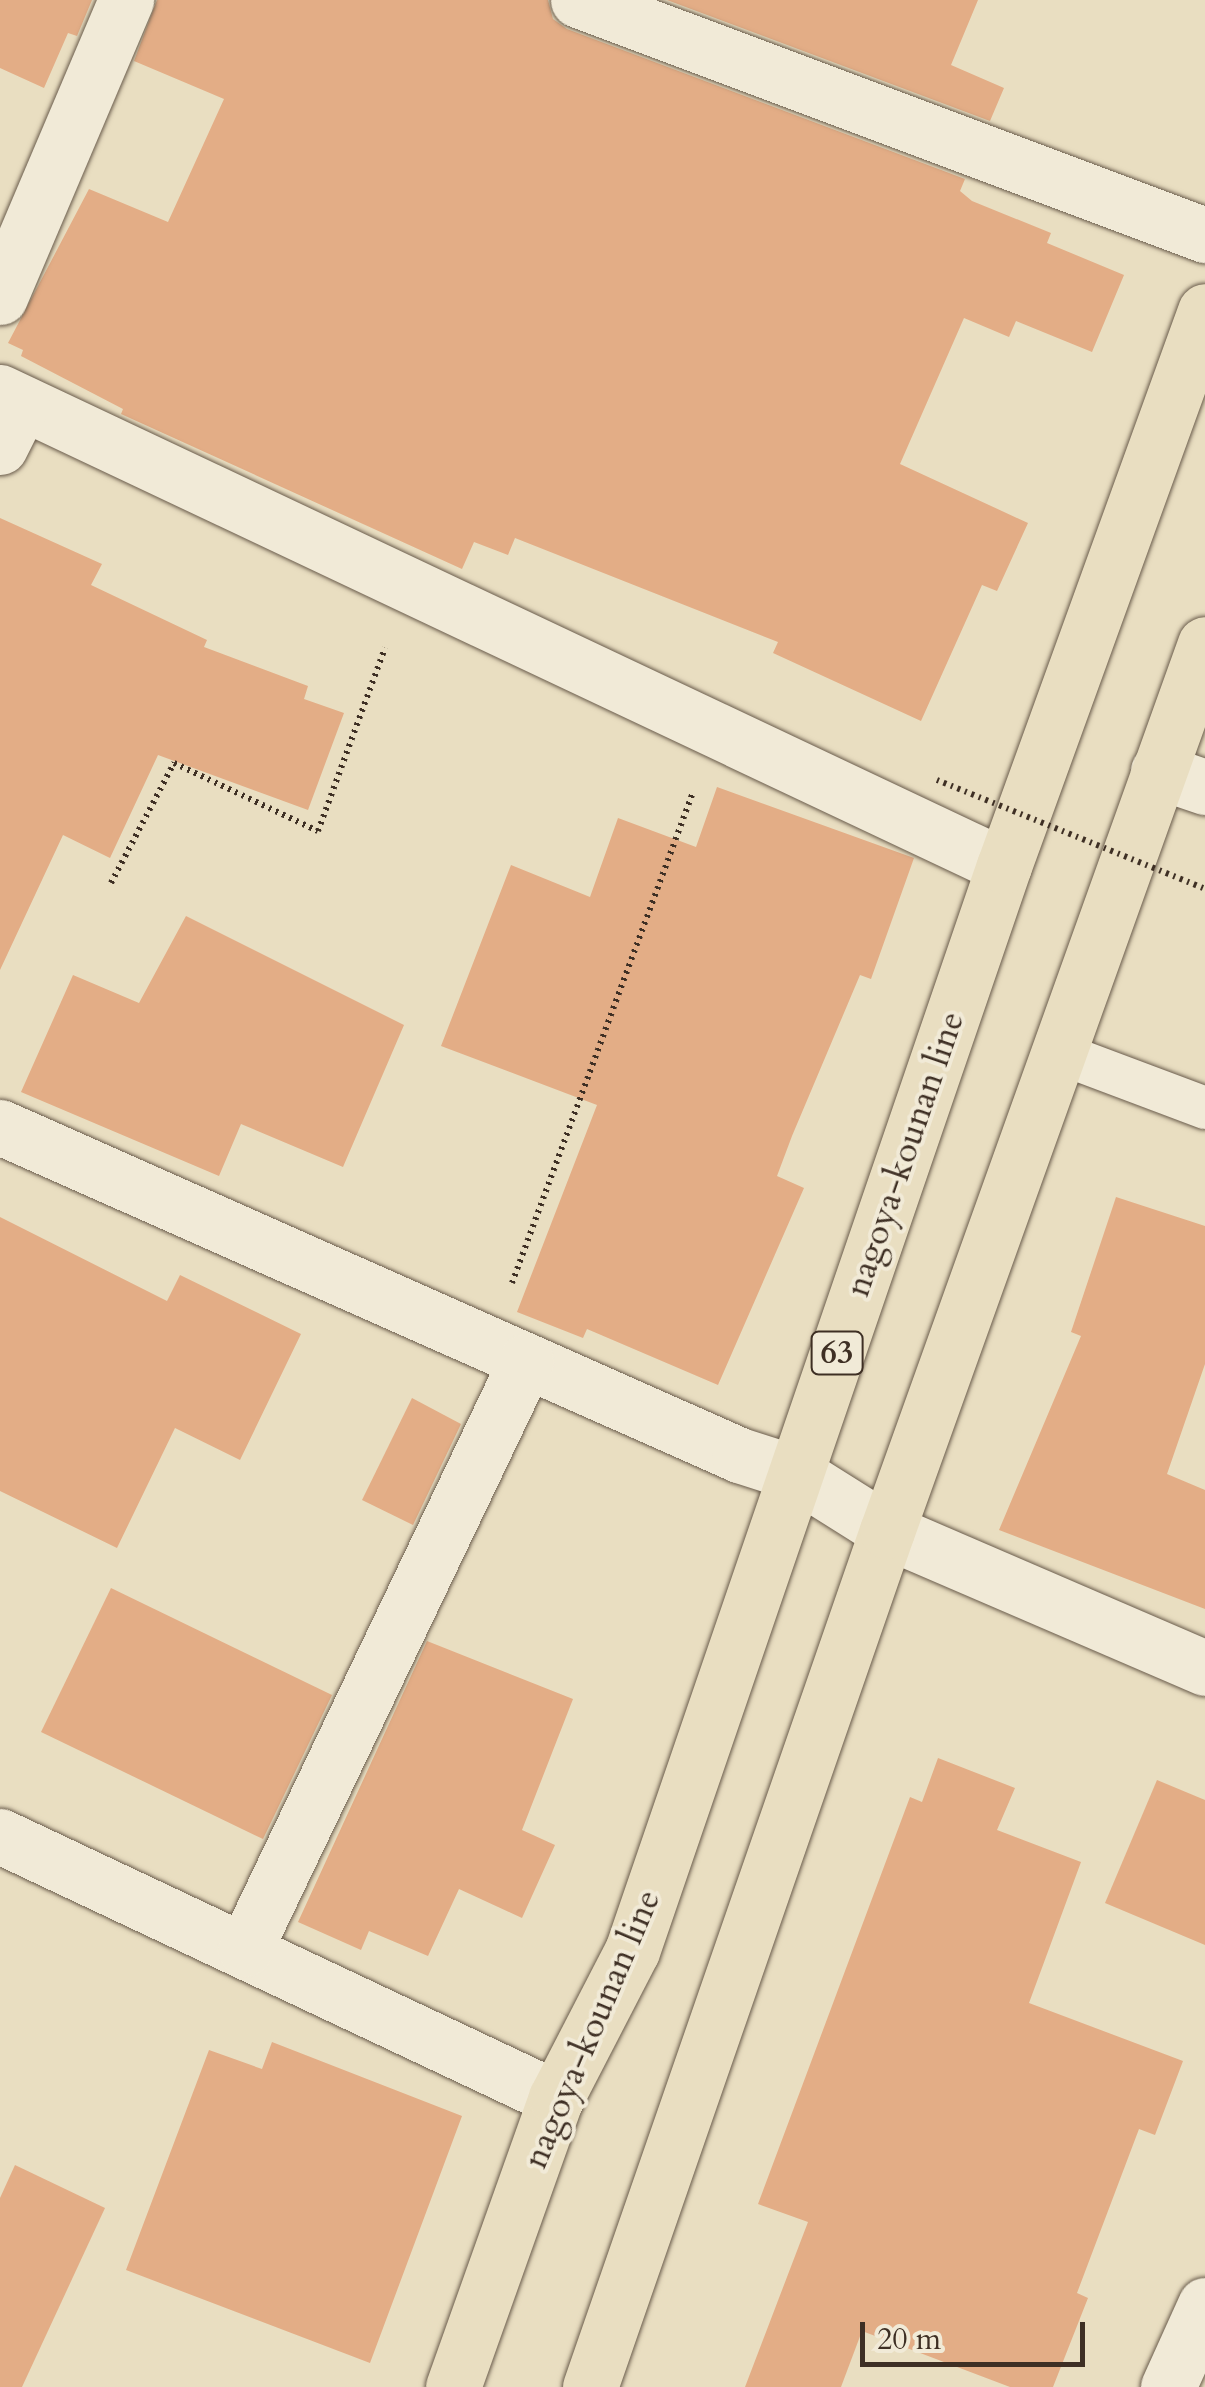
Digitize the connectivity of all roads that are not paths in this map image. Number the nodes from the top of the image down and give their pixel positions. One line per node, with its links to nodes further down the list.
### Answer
1 (126, 0): 4 (street)
2 (578, 0): 3 (street)
3 (1205, 235)
4 (0, 297)
5 (1205, 311): 9 (main road, nagoya-kounan line / 63)
6 (7, 414): 9 (street)
7 (1205, 644): 8 (main road)
8 (1182, 779): 10 (main road)
9 (1004, 866): 14 (main road, nagoya-kounan line / 63)
10 (1060, 1053): 11 (lane); 15 (main road)
11 (1205, 1108)
12 (0, 1127): 13 (street)
13 (508, 1353): 14 (street); 18 (street)
14 (796, 1473): 15 (street); 19 (main road, nagoya-kounan line / 63)
15 (887, 1531): 16 (street); 22 (main road)
16 (1205, 1668)
17 (0, 1836): 18 (street)
18 (245, 1949): 19 (street)
19 (556, 2098): 21 (main road, nagoya-kounan line / 63)
20 (1205, 2305): 23 (street)
21 (453, 2387)
22 (590, 2387)
23 (1168, 2387)

